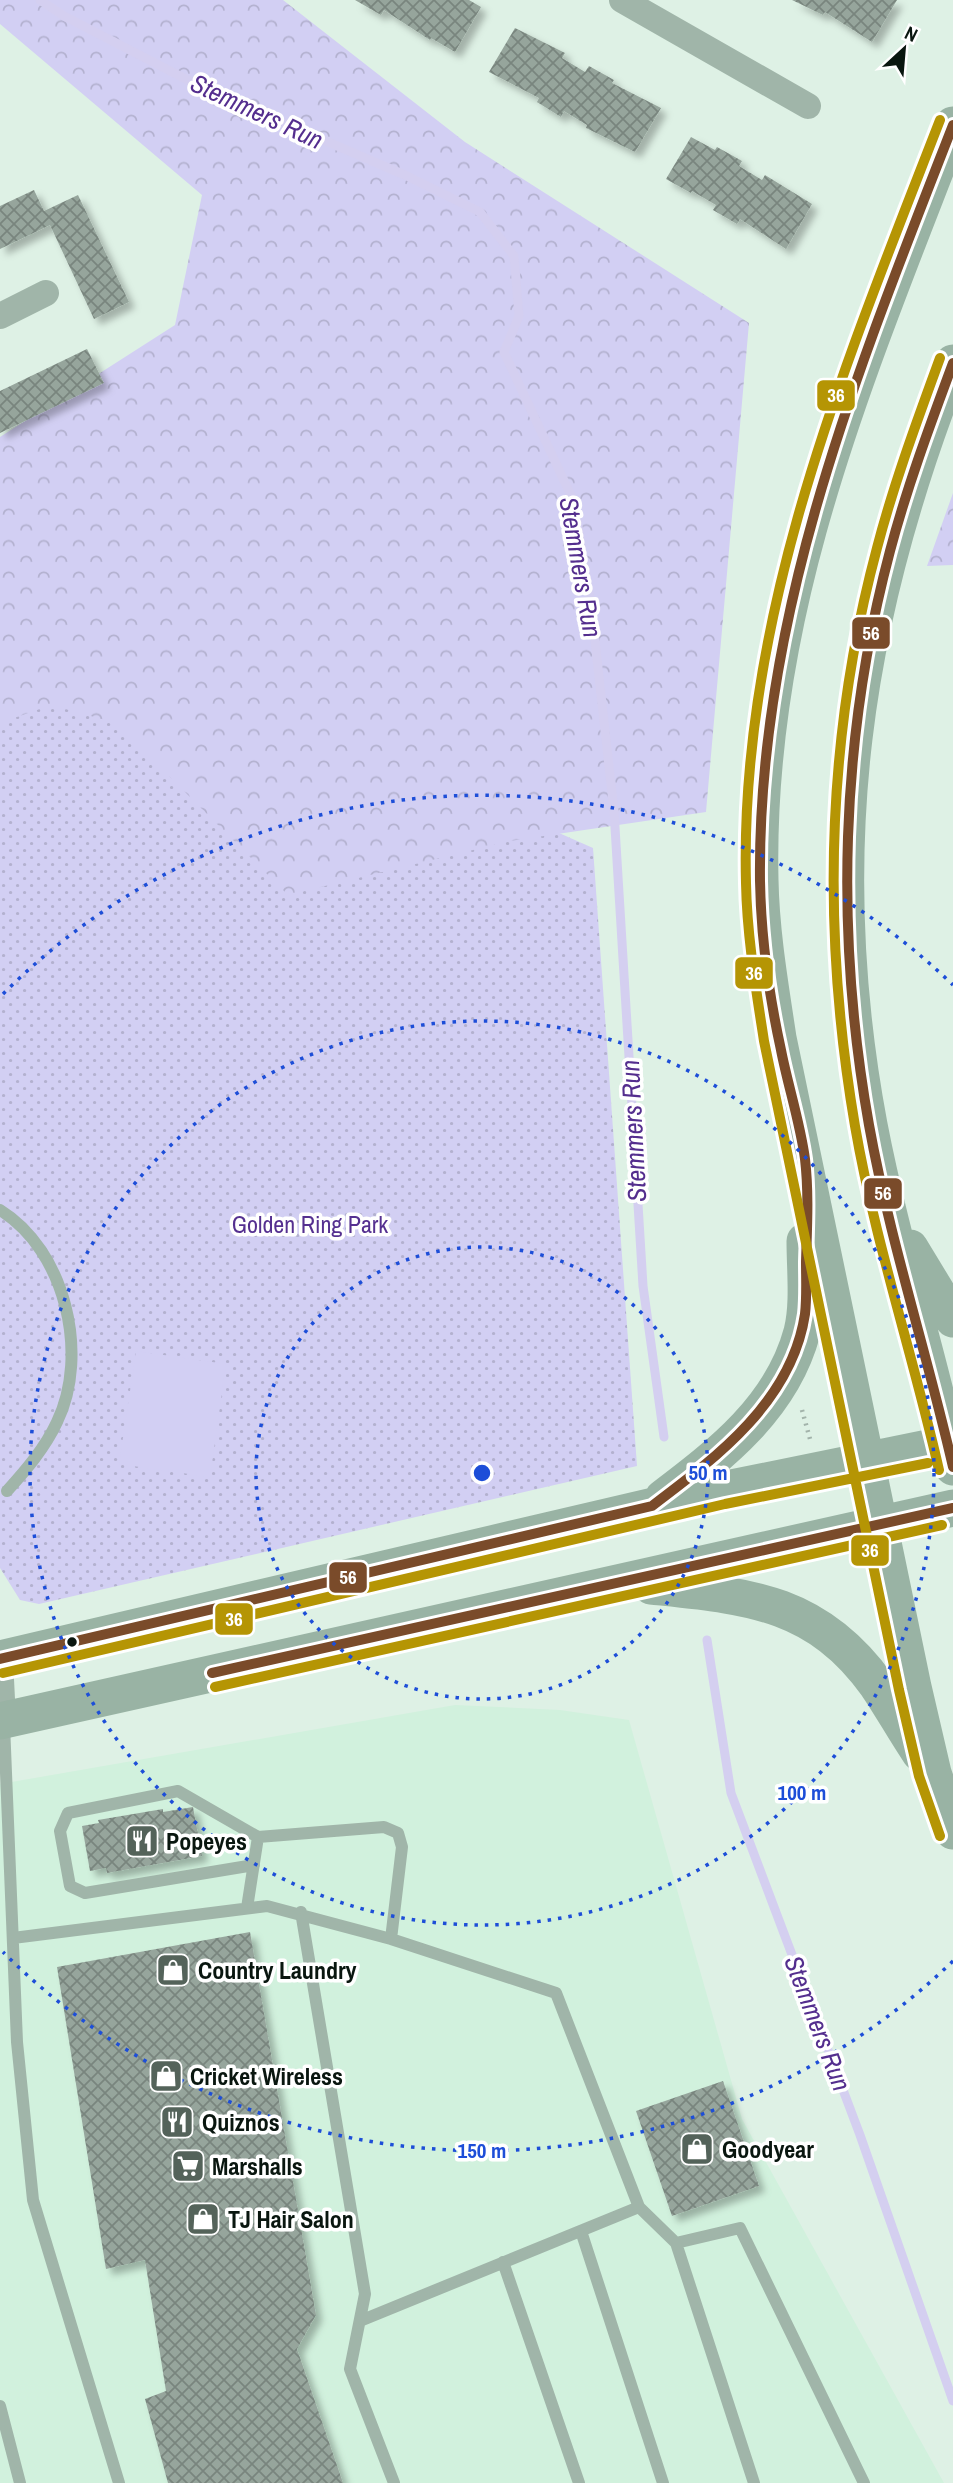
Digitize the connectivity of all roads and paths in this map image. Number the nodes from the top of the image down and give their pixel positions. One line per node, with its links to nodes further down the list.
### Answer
1 (622, 0): 2 (street)
2 (808, 106)
3 (953, 125): 7 (main road)
4 (46, 293): 5 (street)
5 (0, 316)
6 (953, 363): 8 (main road)
7 (806, 1170): 12 (main road); 14 (main road)
8 (887, 1208): 10 (main road); 11 (main road)
9 (0, 1210): 13 (lane)
10 (953, 1319)
11 (951, 1452): 12 (main road)
12 (866, 1460): 14 (main road); 16 (main road)
13 (7, 1491)
14 (652, 1506): 18 (main road)
15 (953, 1508): 16 (main road)
16 (880, 1525): 17 (main road); 20 (main road)
17 (612, 1582): 19 (main road); 20 (main road)
18 (0, 1659): 19 (street)
19 (2, 1721): 26 (lane)
20 (933, 1773): 21 (main road)
21 (953, 1831)
22 (258, 1837): 23 (lane); 23 (lane); 27 (lane)
23 (254, 1865): 24 (lane)
24 (247, 1908): 25 (lane); 26 (lane)
25 (301, 1912): 27 (lane); 32 (lane)
26 (13, 1938): 35 (lane)
27 (391, 1939): 28 (lane)
28 (639, 2207): 29 (lane); 30 (lane)
29 (581, 2231): 31 (lane); 38 (lane)
30 (677, 2243): 39 (lane); 40 (lane)
31 (503, 2262): 32 (lane); 37 (lane)
32 (360, 2320): 36 (lane)
33 (0, 2406): 34 (lane)
34 (20, 2483)
35 (119, 2483)
36 (394, 2483)
37 (579, 2483)
38 (663, 2483)
39 (754, 2483)
40 (864, 2483)

